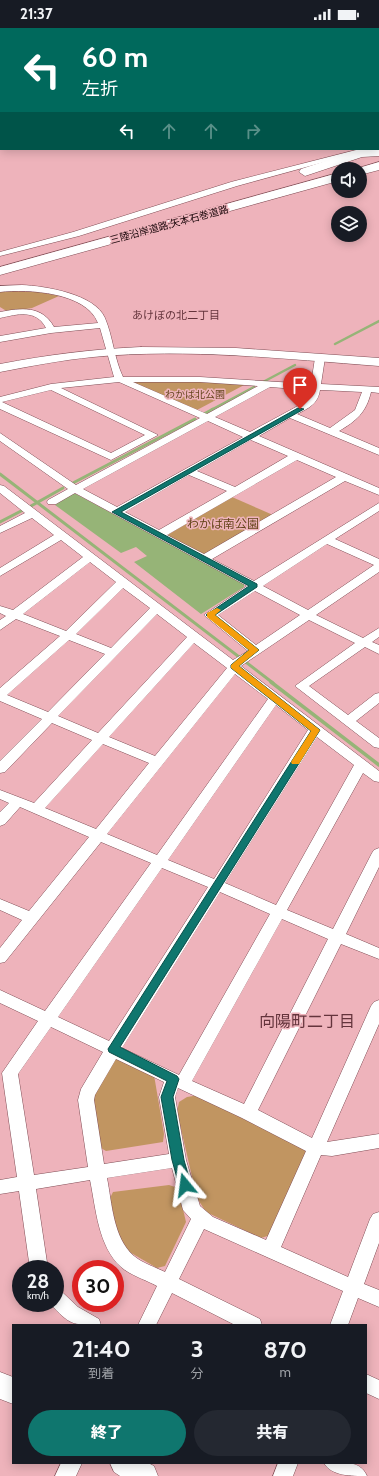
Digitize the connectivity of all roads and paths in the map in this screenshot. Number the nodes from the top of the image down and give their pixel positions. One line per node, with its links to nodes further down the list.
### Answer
1 (364, 150): 14 (street)
2 (379, 152): 13 (highway)
3 (379, 160): 4 (highway)
4 (367, 163)
5 (379, 166): 6 (highway)
6 (367, 169)
7 (331, 173): 13 (highway, 三陸沿岸道路;矢本石巻道路)
8 (379, 177): 10 (highway)
9 (331, 180): 12 (highway, 三陸沿岸道路;矢本石巻道路)
10 (367, 180)
11 (331, 188): 12 (highway)
12 (139, 233): 16 (highway, 三陸沿岸道路;矢本石巻道路)
13 (44, 251): 15 (highway, 三陸沿岸道路;矢本石巻道路)
14 (0, 254)
15 (0, 263)
16 (0, 271)
17 (0, 289): 19 (street)
18 (0, 315): 20 (street)
19 (103, 326): 20 (street); 22 (street)
20 (51, 330): 21 (street)
21 (0, 339)
22 (110, 352): 23 (street); 25 (street); 26 (street)
23 (320, 358): 24 (street); 29 (street)
24 (379, 362)
25 (0, 368)
26 (118, 379): 27 (street); 28 (street); 35 (street)
27 (269, 384): 29 (street); 35 (street)
28 (51, 387): 32 (street); 33 (street)
29 (316, 387): 30 (street); 34 (street)
30 (367, 390): 31 (street); 36 (street)
31 (379, 390)
32 (0, 400)
33 (0, 405)
34 (291, 415): 36 (street); 38 (street)
35 (208, 418): 38 (street); 44 (street)
36 (331, 432): 39 (street)
37 (0, 436): 44 (street)
38 (251, 437): 40 (street); 41 (street)
39 (377, 448)
40 (296, 456): 42 (street); 45 (street)
41 (189, 471): 45 (street); 50 (street)
42 (344, 477): 46 (street); 56 (street)
43 (0, 488): 49 (street)
44 (74, 489): 47 (street); 50 (street)
45 (235, 491): 53 (street)
46 (379, 492)
47 (52, 502)
48 (379, 506): 54 (street)
49 (33, 512): 51 (street); 52 (street)
50 (116, 512): 53 (street)
51 (0, 530)
52 (61, 535): 55 (street); 59 (street)
53 (159, 535): 56 (street)
54 (327, 540): 57 (street); 61 (street)
55 (90, 557): 60 (street); 64 (street)
56 (204, 559): 61 (street)
57 (379, 563)
58 (379, 567): 65 (street)
59 (0, 573)
60 (123, 582): 62 (street); 68 (street)
61 (254, 586): 65 (street); 73 (street)
62 (157, 608): 69 (street); 72 (street)
63 (0, 609): 64 (street)
64 (15, 615): 66 (street); 68 (street)
65 (308, 615): 70 (street); 73 (street)
66 (0, 626)
67 (379, 632): 70 (street)
68 (67, 636): 72 (street); 75 (street)
69 (194, 636): 74 (street); 81 (street)
70 (364, 642): 71 (street); 79 (street)
71 (379, 650)
72 (113, 653): 78 (street)
73 (251, 653): 74 (street)
74 (235, 665): 77 (street); 83 (street)
75 (0, 696): 78 (street)
76 (379, 697): 79 (street)
77 (275, 698): 80 (street); 93 (street)
78 (50, 718): 81 (street); 85 (street)
79 (348, 721): 82 (street)
80 (316, 730): 84 (street); 94 (street)
81 (99, 738): 83 (street); 89 (street)
82 (379, 744)
83 (158, 762): 91 (street)
84 (361, 765): 86 (street); 96 (street)
85 (0, 769)
86 (379, 778)
87 (0, 794): 88 (street)
88 (18, 801): 89 (street); 90 (street)
89 (36, 809): 91 (street)
90 (0, 821)
91 (98, 837): 93 (street); 97 (street)
92 (379, 853): 98 (street)
93 (159, 861): 94 (street); 103 (street)
94 (217, 886): 96 (street); 104 (street)
95 (0, 904): 97 (street)
96 (278, 911): 98 (street); 105 (street)
97 (31, 918): 100 (street)
98 (337, 936): 99 (street); 106 (street)
99 (379, 954)
100 (0, 958)
101 (0, 996): 103 (street)
102 (379, 1006): 108 (street)
103 (48, 1018): 104 (street); 111 (street)
104 (113, 1049): 105 (street); 110 (street)
105 (178, 1081): 106 (street); 109 (street)
106 (248, 1113): 108 (street)
107 (379, 1141): 108 (street)
108 (316, 1148): 115 (street)
109 (178, 1160): 110 (street); 113 (street)
110 (98, 1173): 111 (street); 117 (street)
111 (26, 1183): 112 (street); 116 (street)
112 (0, 1187)
113 (202, 1217): 115 (street); 117 (street)
114 (379, 1219): 118 (street)
115 (270, 1249): 118 (street)
116 (38, 1260)
117 (169, 1282): 122 (street); 123 (street)
118 (354, 1287): 119 (street); 124 (street)
119 (379, 1298)
120 (64, 1306): 121 (street)
121 (90, 1324)
122 (148, 1324)
123 (251, 1324)
124 (339, 1324)
125 (0, 1384): 128 (street)
126 (367, 1384): 127 (street)
127 (379, 1390)
128 (12, 1391)
129 (71, 1464): 133 (street)
130 (126, 1464): 134 (street)
131 (288, 1464): 135 (street)
132 (336, 1464): 136 (street)
133 (65, 1476)
134 (144, 1476)
135 (283, 1476)
136 (357, 1476)

